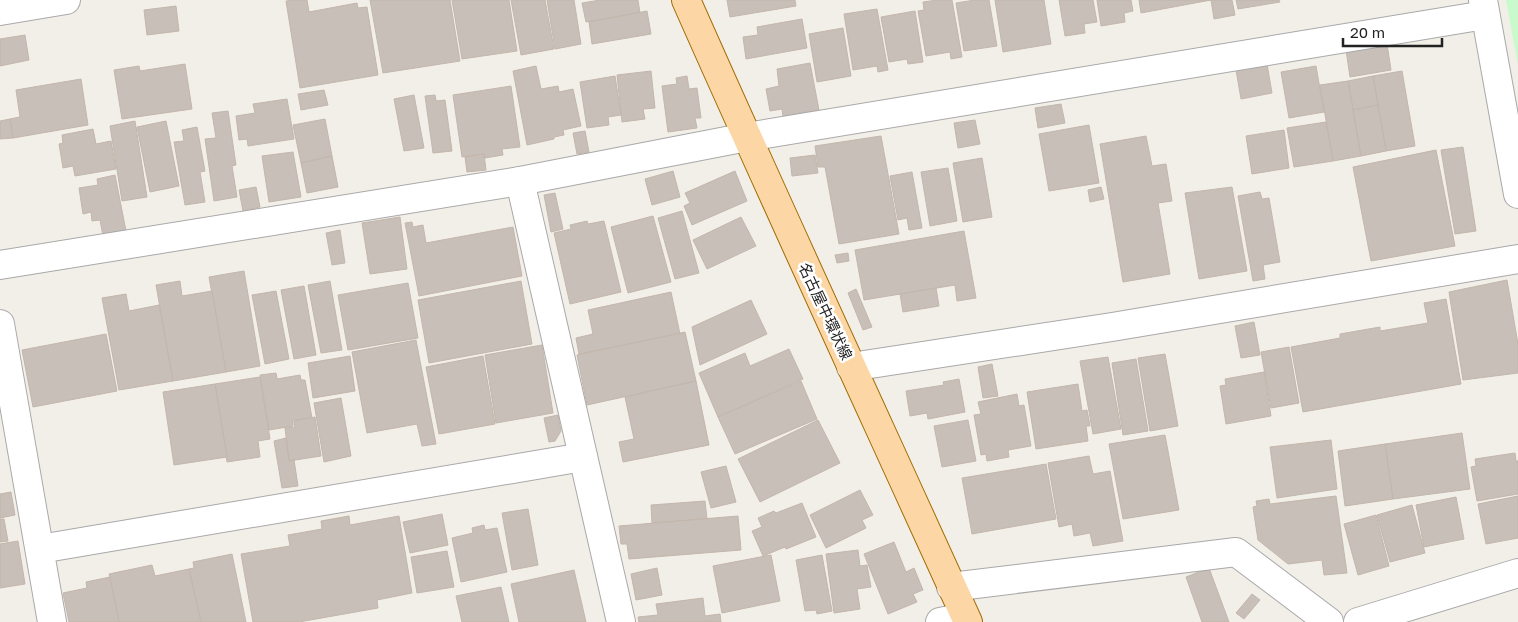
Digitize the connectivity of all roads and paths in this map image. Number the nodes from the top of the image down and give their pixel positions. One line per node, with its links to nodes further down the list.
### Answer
1 (66, 0): 4 (street)
2 (686, 0): 5 (main road, 名古屋中環状線)
3 (1484, 7): 5 (street); 7 (street)
4 (0, 12)
5 (747, 137): 6 (street); 11 (main road, 名古屋中環状線)
6 (520, 181): 9 (street); 12 (street)
7 (1518, 194)
8 (1518, 259): 11 (street)
9 (0, 265)
10 (0, 324): 13 (street)
11 (851, 367): 15 (main road, 名古屋中環状線)
12 (583, 457): 13 (street); 18 (street)
13 (40, 550): 17 (street)
14 (1518, 573): 20 (street)
15 (951, 587): 16 (main road, 名古屋中環状線); 19 (street)
16 (958, 620)
17 (52, 622)
18 (621, 622)
19 (1329, 622)
20 (1358, 622)

